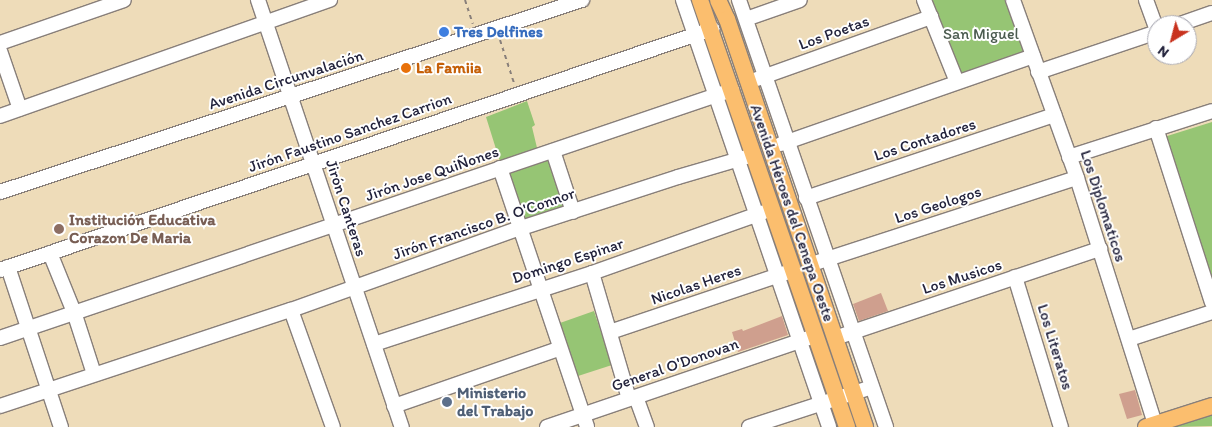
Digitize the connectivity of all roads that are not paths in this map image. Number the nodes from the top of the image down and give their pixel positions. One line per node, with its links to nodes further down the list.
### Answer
1 (124, 0): 22 (street)
2 (258, 0): 18 (street, Jirón Canteras)
3 (330, 0): 18 (street)
4 (582, 0): 30 (street, Avenida Circunvalación)
5 (683, 0): 21 (street)
6 (700, 0): 19 (main road, Avenida Héroes del Cenepa Oeste)
7 (718, 0): 28 (main road, Avenida Héroes del Cenepa Oeste)
8 (739, 0): 17 (street)
9 (800, 0): 17 (street)
10 (924, 0): 15 (street)
11 (1013, 0): 24 (street, Los Diplomaticos)
12 (1146, 0): 14 (street)
13 (1212, 13): 16 (street)
14 (1151, 15)
15 (931, 17): 26 (street, Los Poetas); 27 (street)
16 (1197, 18)
17 (746, 19): 26 (street)
18 (266, 22): 30 (street, Jirón Canteras); 31 (street)
19 (712, 29): 21 (street, Jirón Faustino Sanchez Carrion); 29 (main road, Avenida Héroes del Cenepa Oeste)
20 (1147, 34): 25 (street)
21 (696, 36): 29 (street); 41 (street, Jirón Faustino Sanchez Carrion)
22 (0, 43)
23 (0, 51): 31 (street)
24 (1033, 56): 25 (street, Los Diplomaticos); 27 (street)
25 (1038, 72): 34 (street, Los Diplomaticos)
26 (765, 77): 28 (street, Los Poetas); 36 (street)
27 (957, 82): 36 (street)
28 (748, 83): 37 (main road, Avenida Héroes del Cenepa Oeste)
29 (725, 93): 38 (street, Jirón Jose QuiÑones); 39 (main road, Avenida Héroes del Cenepa Oeste)
30 (292, 97): 41 (street, Jirón Canteras); 44 (street, Avenida Circunvalación)
31 (20, 109): 33 (street)
32 (1212, 111): 35 (street)
33 (0, 116)
34 (1054, 116): 40 (street, Los Diplomaticos); 45 (street, Los Contadores)
35 (1156, 128): 40 (street); 62 (street)
36 (788, 141): 37 (street); 45 (street)
37 (770, 148): 54 (main road, Avenida Héroes del Cenepa Oeste)
38 (553, 151): 42 (street, Jirón Jose QuiÑones); 47 (street)
39 (746, 157): 46 (main road, Avenida Héroes del Cenepa Oeste); 47 (street, Jirón Francisco B. O'Connor); 48 (street)
40 (1069, 157): 43 (street, Los Diplomaticos)
41 (312, 163): 49 (street, Jirón Canteras); 52 (street, Jirón Faustino Sanchez Carrion)
42 (500, 168): 49 (street, Jirón Jose QuiÑones); 50 (street)
43 (1077, 178): 51 (street, Los Diplomaticos); 53 (street, Los Geologos)
44 (0, 192)
45 (806, 198): 53 (street)
46 (772, 209): 48 (street, Domingo Espinar); 56 (main road, Avenida Héroes del Cenepa Oeste)
47 (573, 212): 50 (street, Jirón Francisco B. O'Connor)
48 (757, 215): 57 (street, Domingo Espinar); 58 (street)
49 (333, 226): 60 (street, Jirón Canteras); 64 (street, Jirón Jose QuiÑones)
50 (521, 228): 60 (street, Jirón Francisco B. O'Connor); 61 (street)
51 (1100, 249): 59 (street, Los Musicos); 72 (street, Los Diplomaticos)
52 (50, 253): 55 (street, Jirón Faustino Sanchez Carrion); 64 (street)
53 (826, 259): 54 (street, Los Geologos); 68 (street)
54 (810, 264): 71 (main road, Avenida Héroes del Cenepa Oeste)
55 (4, 269): 66 (street)
56 (793, 270): 58 (street, Nicolas Heres); 70 (main road, Avenida Héroes del Cenepa Oeste)
57 (592, 273): 61 (street, Domingo Espinar); 67 (street)
58 (778, 276): 67 (street, Nicolas Heres); 70 (street)
59 (1015, 278): 68 (street, Los Musicos); 97 (street, Los Literatos)
60 (354, 287): 63 (street, Jirón Francisco B. O'Connor); 73 (street, Jirón Canteras)
61 (540, 289): 73 (street, Domingo Espinar); 74 (street)
62 (1212, 302)
63 (290, 310): 75 (street, Jirón Francisco B. O'Connor); 88 (street)
64 (74, 312): 66 (street, Jirón Jose QuiÑones); 75 (street)
65 (1212, 312): 72 (street)
66 (29, 328): 69 (street, Jirón Jose QuiÑones); 77 (street)
67 (610, 332): 79 (street)
68 (853, 332): 71 (street, Los Musicos); 76 (street)
69 (0, 338)
70 (808, 338): 79 (street, General O'Donovan); 80 (main road, Avenida Héroes del Cenepa Oeste); 81 (street)
71 (835, 338): 78 (main road, Avenida Héroes del Cenepa Oeste)
72 (1129, 339): 86 (street, Los Diplomaticos)
73 (374, 344): 83 (street, Jirón Canteras)
74 (559, 349): 83 (street); 85 (street)
75 (94, 374): 77 (street, Jirón Francisco B. O'Connor)
76 (872, 386): 78 (street); 96 (street)
77 (49, 390): 82 (street, Jirón Francisco B. O'Connor); 87 (street)
78 (853, 393): 80 (street); 95 (main road, Avenida Héroes del Cenepa Oeste)
79 (633, 398): 85 (street, General O'Donovan); 91 (street)
80 (837, 398): 81 (street); 94 (main road, Avenida Héroes del Cenepa Oeste)
81 (820, 403): 92 (street); 93 (street)
82 (0, 406)
83 (394, 406): 89 (street, Jirón Canteras)
84 (1212, 406): 86 (main road)
85 (585, 421): 90 (street, General O'Donovan)
86 (1151, 426)
87 (61, 427)
88 (333, 427)
89 (402, 427)
90 (546, 427)
91 (647, 427)
92 (749, 427)
93 (829, 427)
94 (847, 427)
95 (865, 427)
96 (886, 427)
97 (1061, 427)

